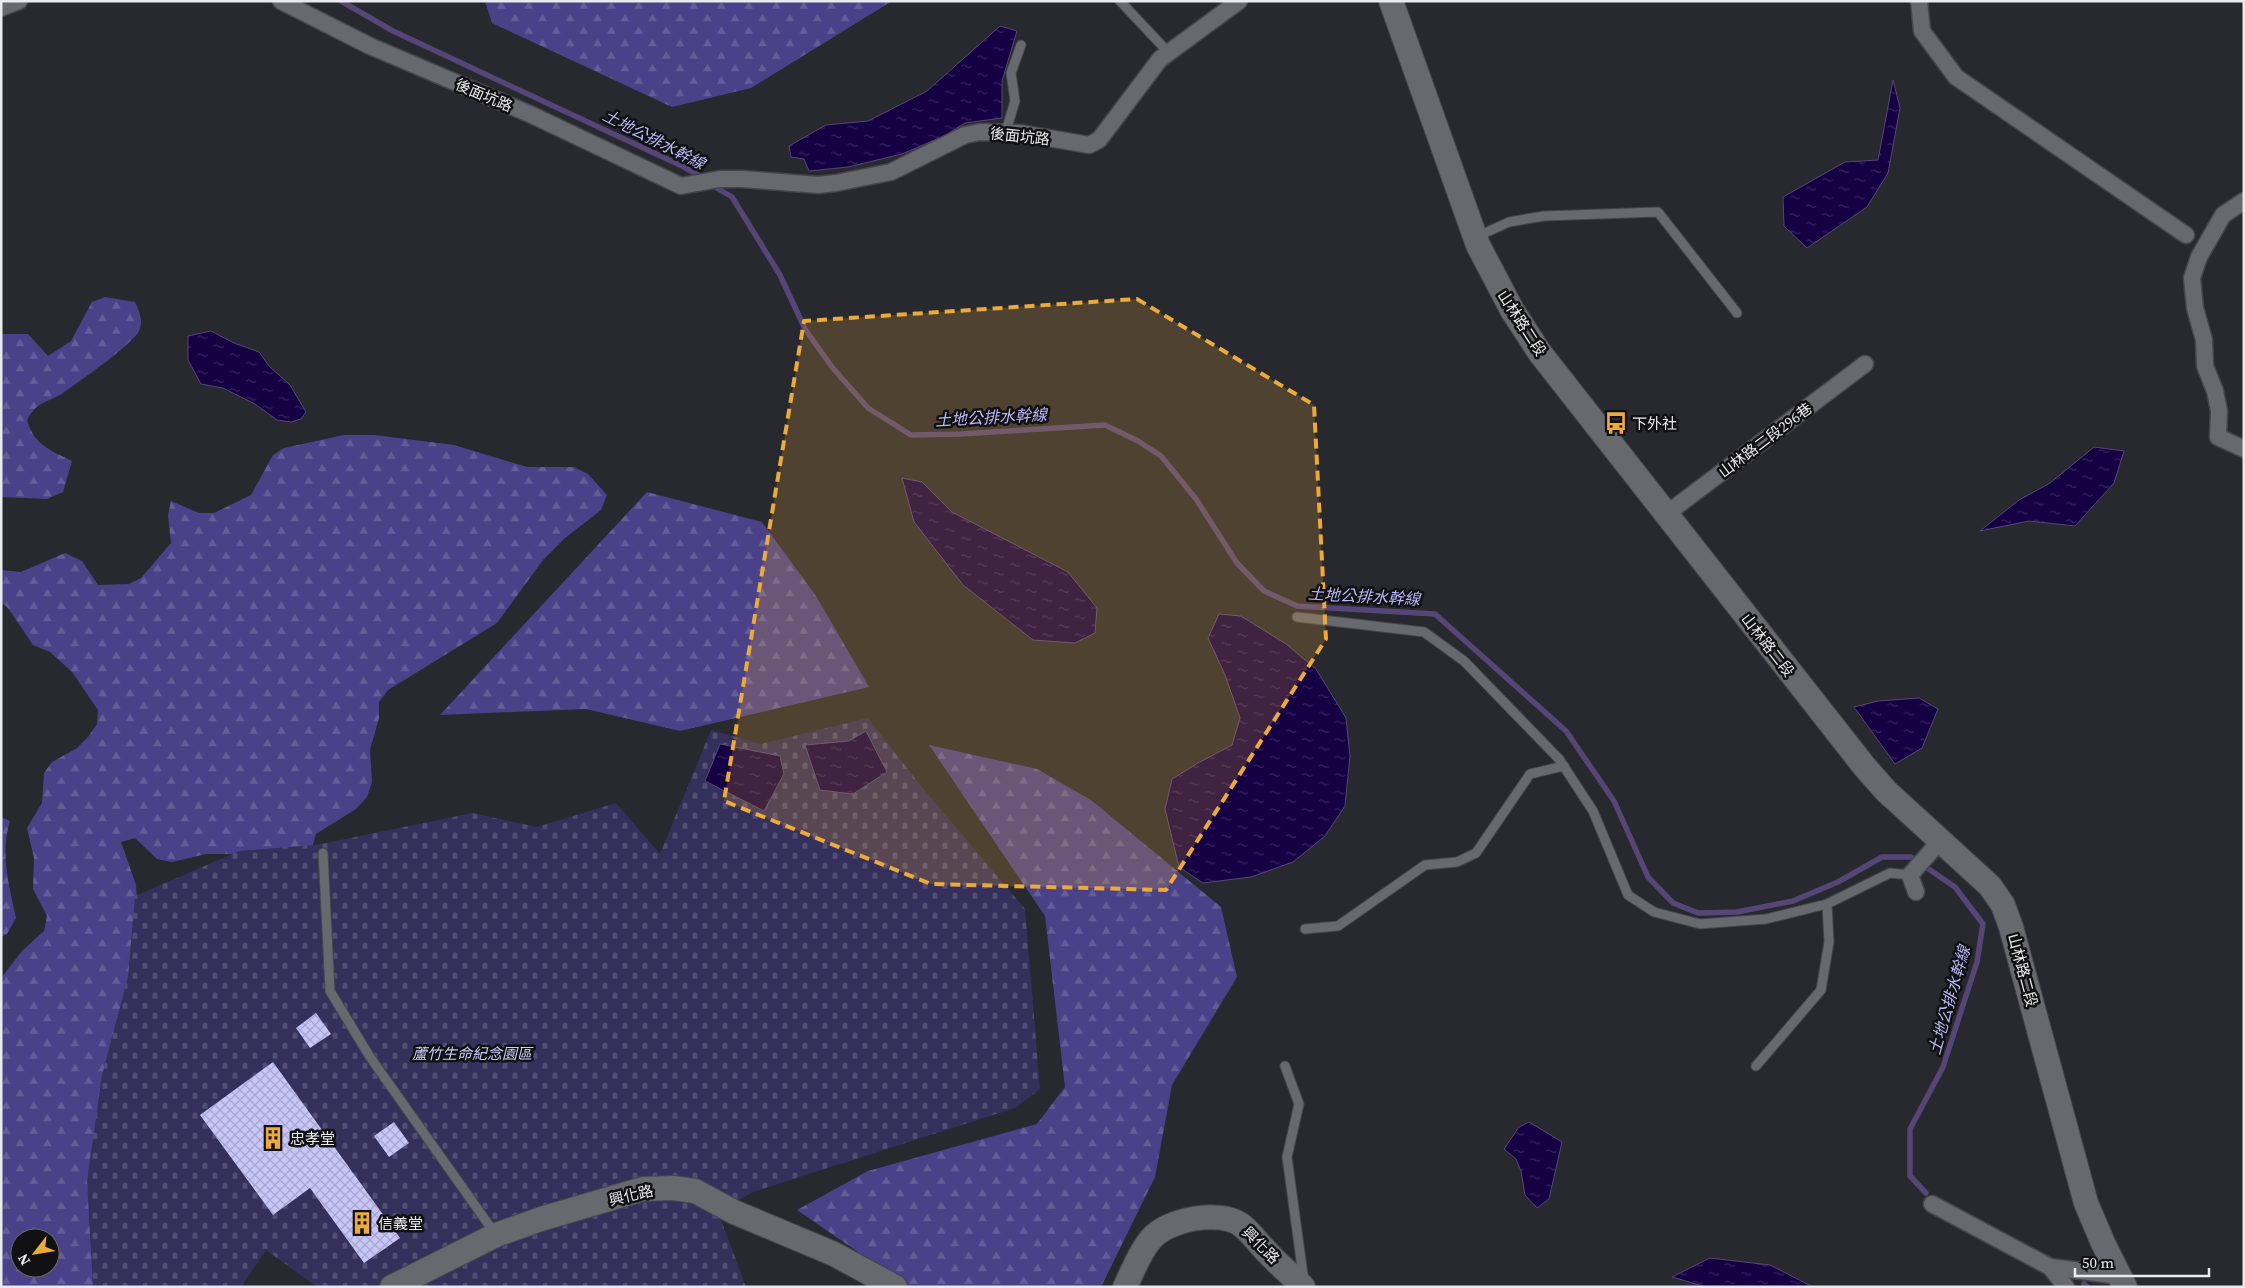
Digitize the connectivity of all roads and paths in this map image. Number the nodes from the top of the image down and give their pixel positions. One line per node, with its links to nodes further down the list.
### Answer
1 (19, 1): 7 (street)
2 (281, 1): 10 (street, 後面坑路)
3 (1120, 1): 9 (lane)
4 (1239, 1): 9 (street, 後面坑路)
5 (1391, 1): 13 (main road, 山林路二段)
6 (1919, 1): 12 (street)
7 (1, 8)
8 (1021, 45): 10 (lane)
9 (1168, 52): 10 (street, 後面坑路)
10 (1006, 131)
11 (2244, 201): 16 (street)
12 (2186, 235)
13 (1476, 237): 14 (lane); 17 (main road, 山林路二段)
14 (1737, 314)
15 (1865, 364): 17 (street, 山林路二段296巷)
16 (2244, 449)
17 (1665, 515): 20 (main road, 山林路二段)
18 (1297, 617): 19 (lane)
19 (1564, 766): 24 (lane); 25 (lane)
20 (1936, 845): 22 (street); 31 (main road, 山林路二段)
21 (323, 853): 29 (lane)
22 (1911, 873): 23 (street); 24 (lane)
23 (1916, 892)
24 (1828, 904): 27 (lane)
25 (1305, 929)
26 (1285, 1066): 35 (lane)
27 (1756, 1066)
28 (1932, 1204): 30 (street)
29 (496, 1235): 32 (main road, 興化路); 33 (main road, 興化路)
30 (2050, 1267): 31 (street); 36 (street)
31 (2122, 1282)
32 (392, 1287)
33 (895, 1287)
34 (1125, 1287): 35 (main road, 興化路)
35 (1304, 1287)
36 (2066, 1287)

